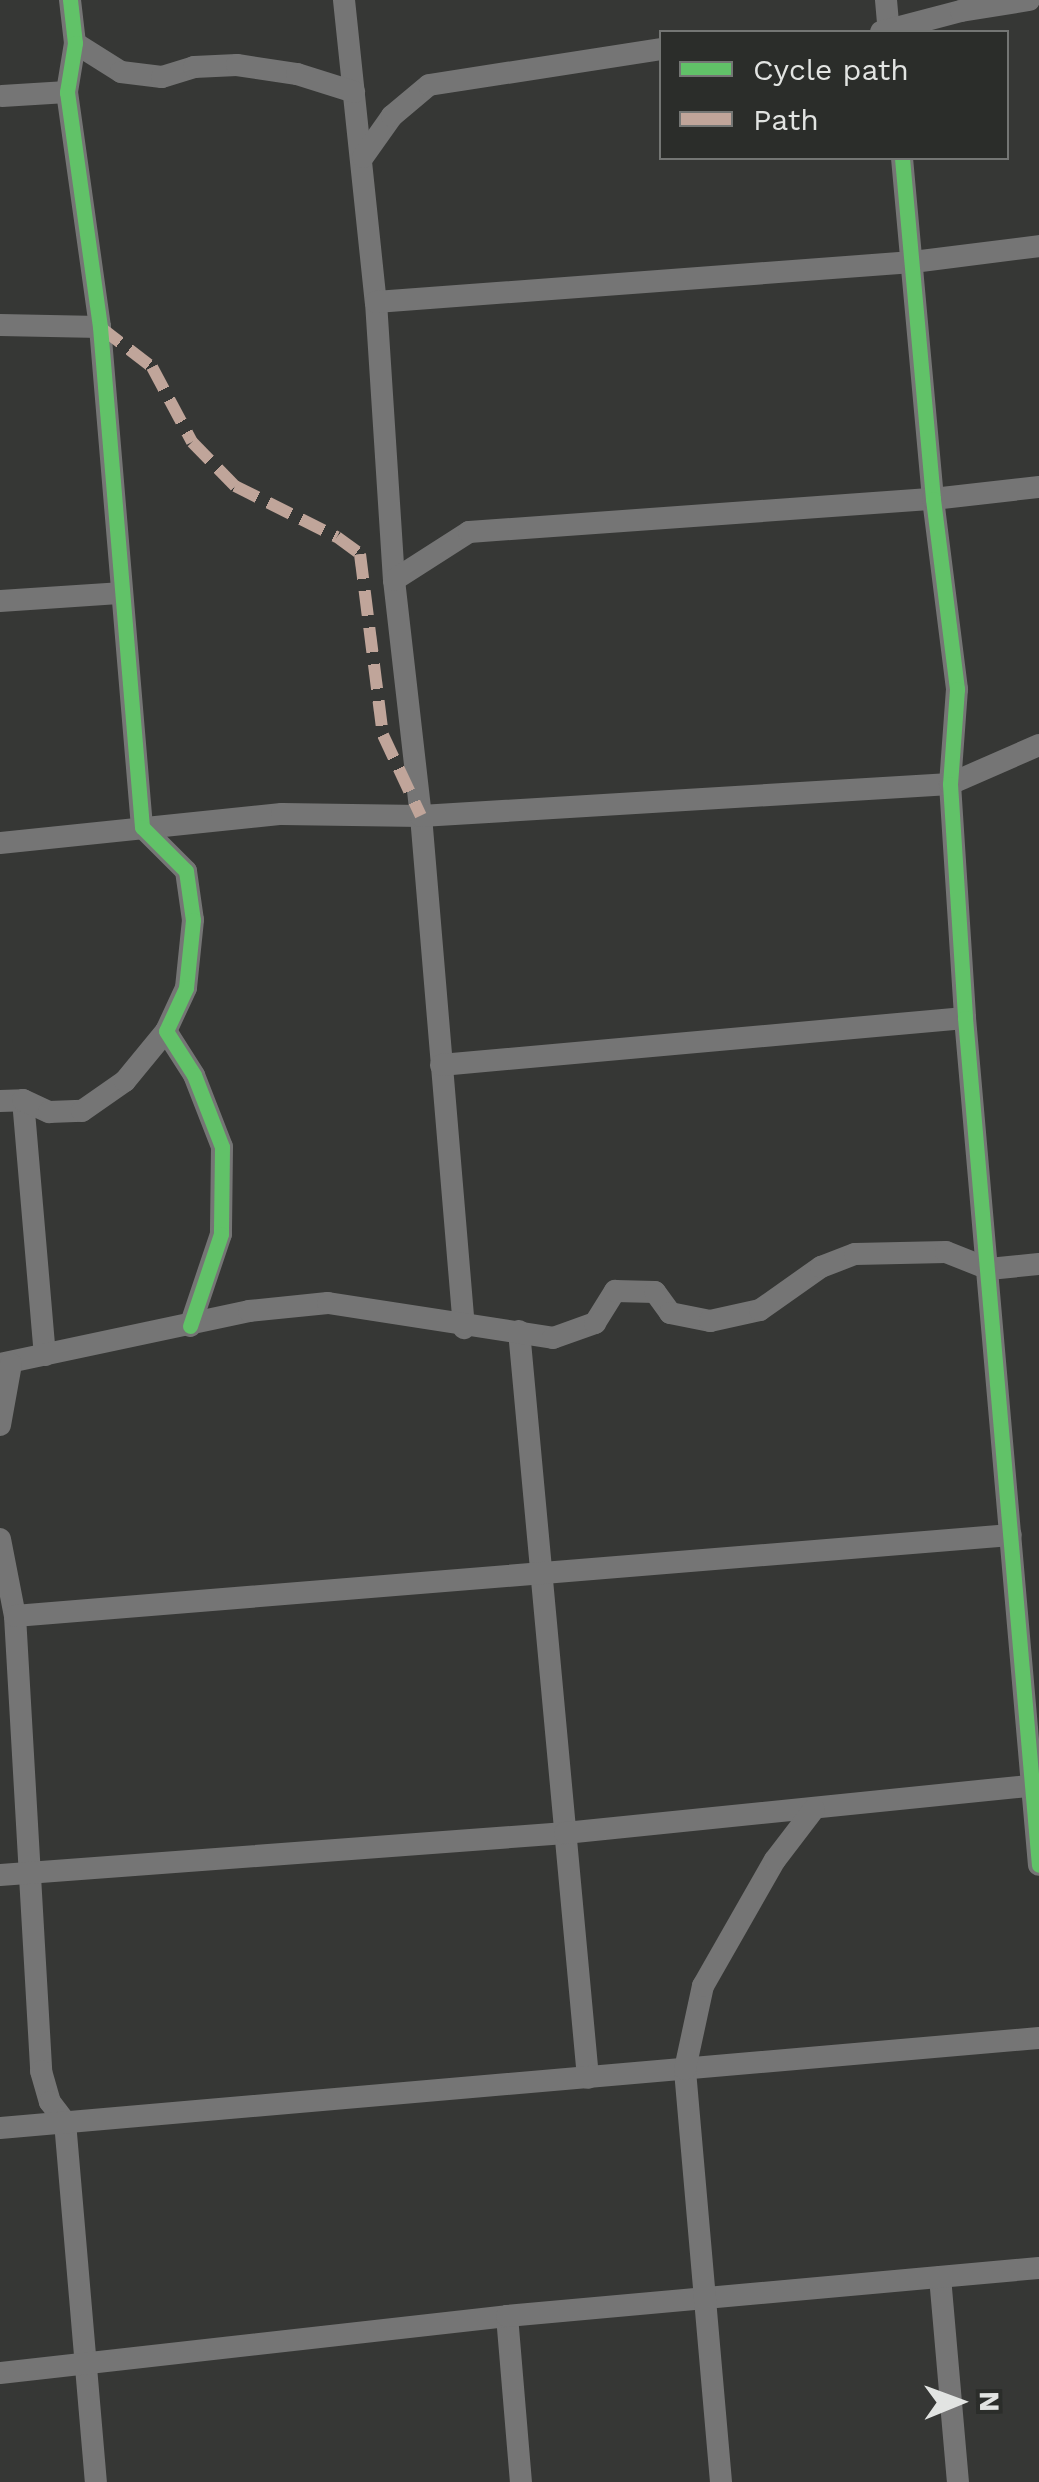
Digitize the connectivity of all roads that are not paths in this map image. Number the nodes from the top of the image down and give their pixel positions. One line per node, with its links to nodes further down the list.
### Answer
1 (70, 0): 7 (street)
2 (344, 0): 10 (street)
3 (886, 0): 5 (street)
4 (1029, 0): 6 (street)
5 (889, 30)
6 (896, 30)
7 (75, 44): 9 (street); 10 (street)
8 (659, 49): 12 (street)
9 (67, 92): 11 (street); 18 (street)
10 (354, 92): 12 (street)
11 (2, 96)
12 (363, 157): 16 (street)
13 (902, 160): 15 (street)
14 (1039, 246): 15 (street)
15 (913, 262): 16 (street); 20 (street)
16 (376, 302): 21 (street)
17 (0, 325): 18 (street)
18 (100, 327): 22 (street)
19 (1039, 486): 20 (street)
20 (933, 499): 21 (street); 25 (street)
21 (394, 580): 26 (street)
22 (119, 592): 23 (street); 27 (street)
23 (0, 600)
24 (1039, 745): 25 (street)
25 (950, 784): 26 (street); 29 (street)
26 (420, 816): 27 (street); 31 (street)
27 (142, 828): 28 (street); 30 (street)
28 (0, 843)
29 (965, 1018): 31 (street); 34 (street)
30 (166, 1030): 32 (street); 35 (street)
31 (441, 1064): 36 (street)
32 (11, 1100): 38 (street)
33 (1039, 1264): 34 (street)
34 (989, 1269): 37 (street); 41 (street)
35 (190, 1326): 36 (street); 38 (street)
36 (464, 1328): 37 (street)
37 (519, 1331): 43 (street)
38 (46, 1355): 39 (street)
39 (6, 1364): 40 (street)
40 (0, 1425)
41 (1010, 1534): 43 (street); 45 (street)
42 (0, 1539): 44 (street)
43 (544, 1576): 44 (street); 47 (street)
44 (15, 1616): 49 (street)
45 (1036, 1786): 46 (street); 48 (street)
46 (814, 1810): 47 (street); 52 (street)
47 (565, 1832): 49 (street); 53 (street)
48 (1039, 1865)
49 (32, 1873): 50 (street); 54 (street)
50 (0, 1875)
51 (1039, 2038): 52 (street)
52 (685, 2070): 53 (street); 58 (street)
53 (588, 2078): 54 (street)
54 (65, 2122): 55 (street); 60 (street)
55 (0, 2128)
56 (1039, 2268): 57 (street)
57 (940, 2277): 58 (street); 65 (street)
58 (704, 2298): 59 (street); 64 (street)
59 (507, 2316): 60 (street); 63 (street)
60 (84, 2360): 61 (street); 62 (street)
61 (0, 2373)
62 (96, 2482)
63 (521, 2482)
64 (721, 2482)
65 (958, 2482)

